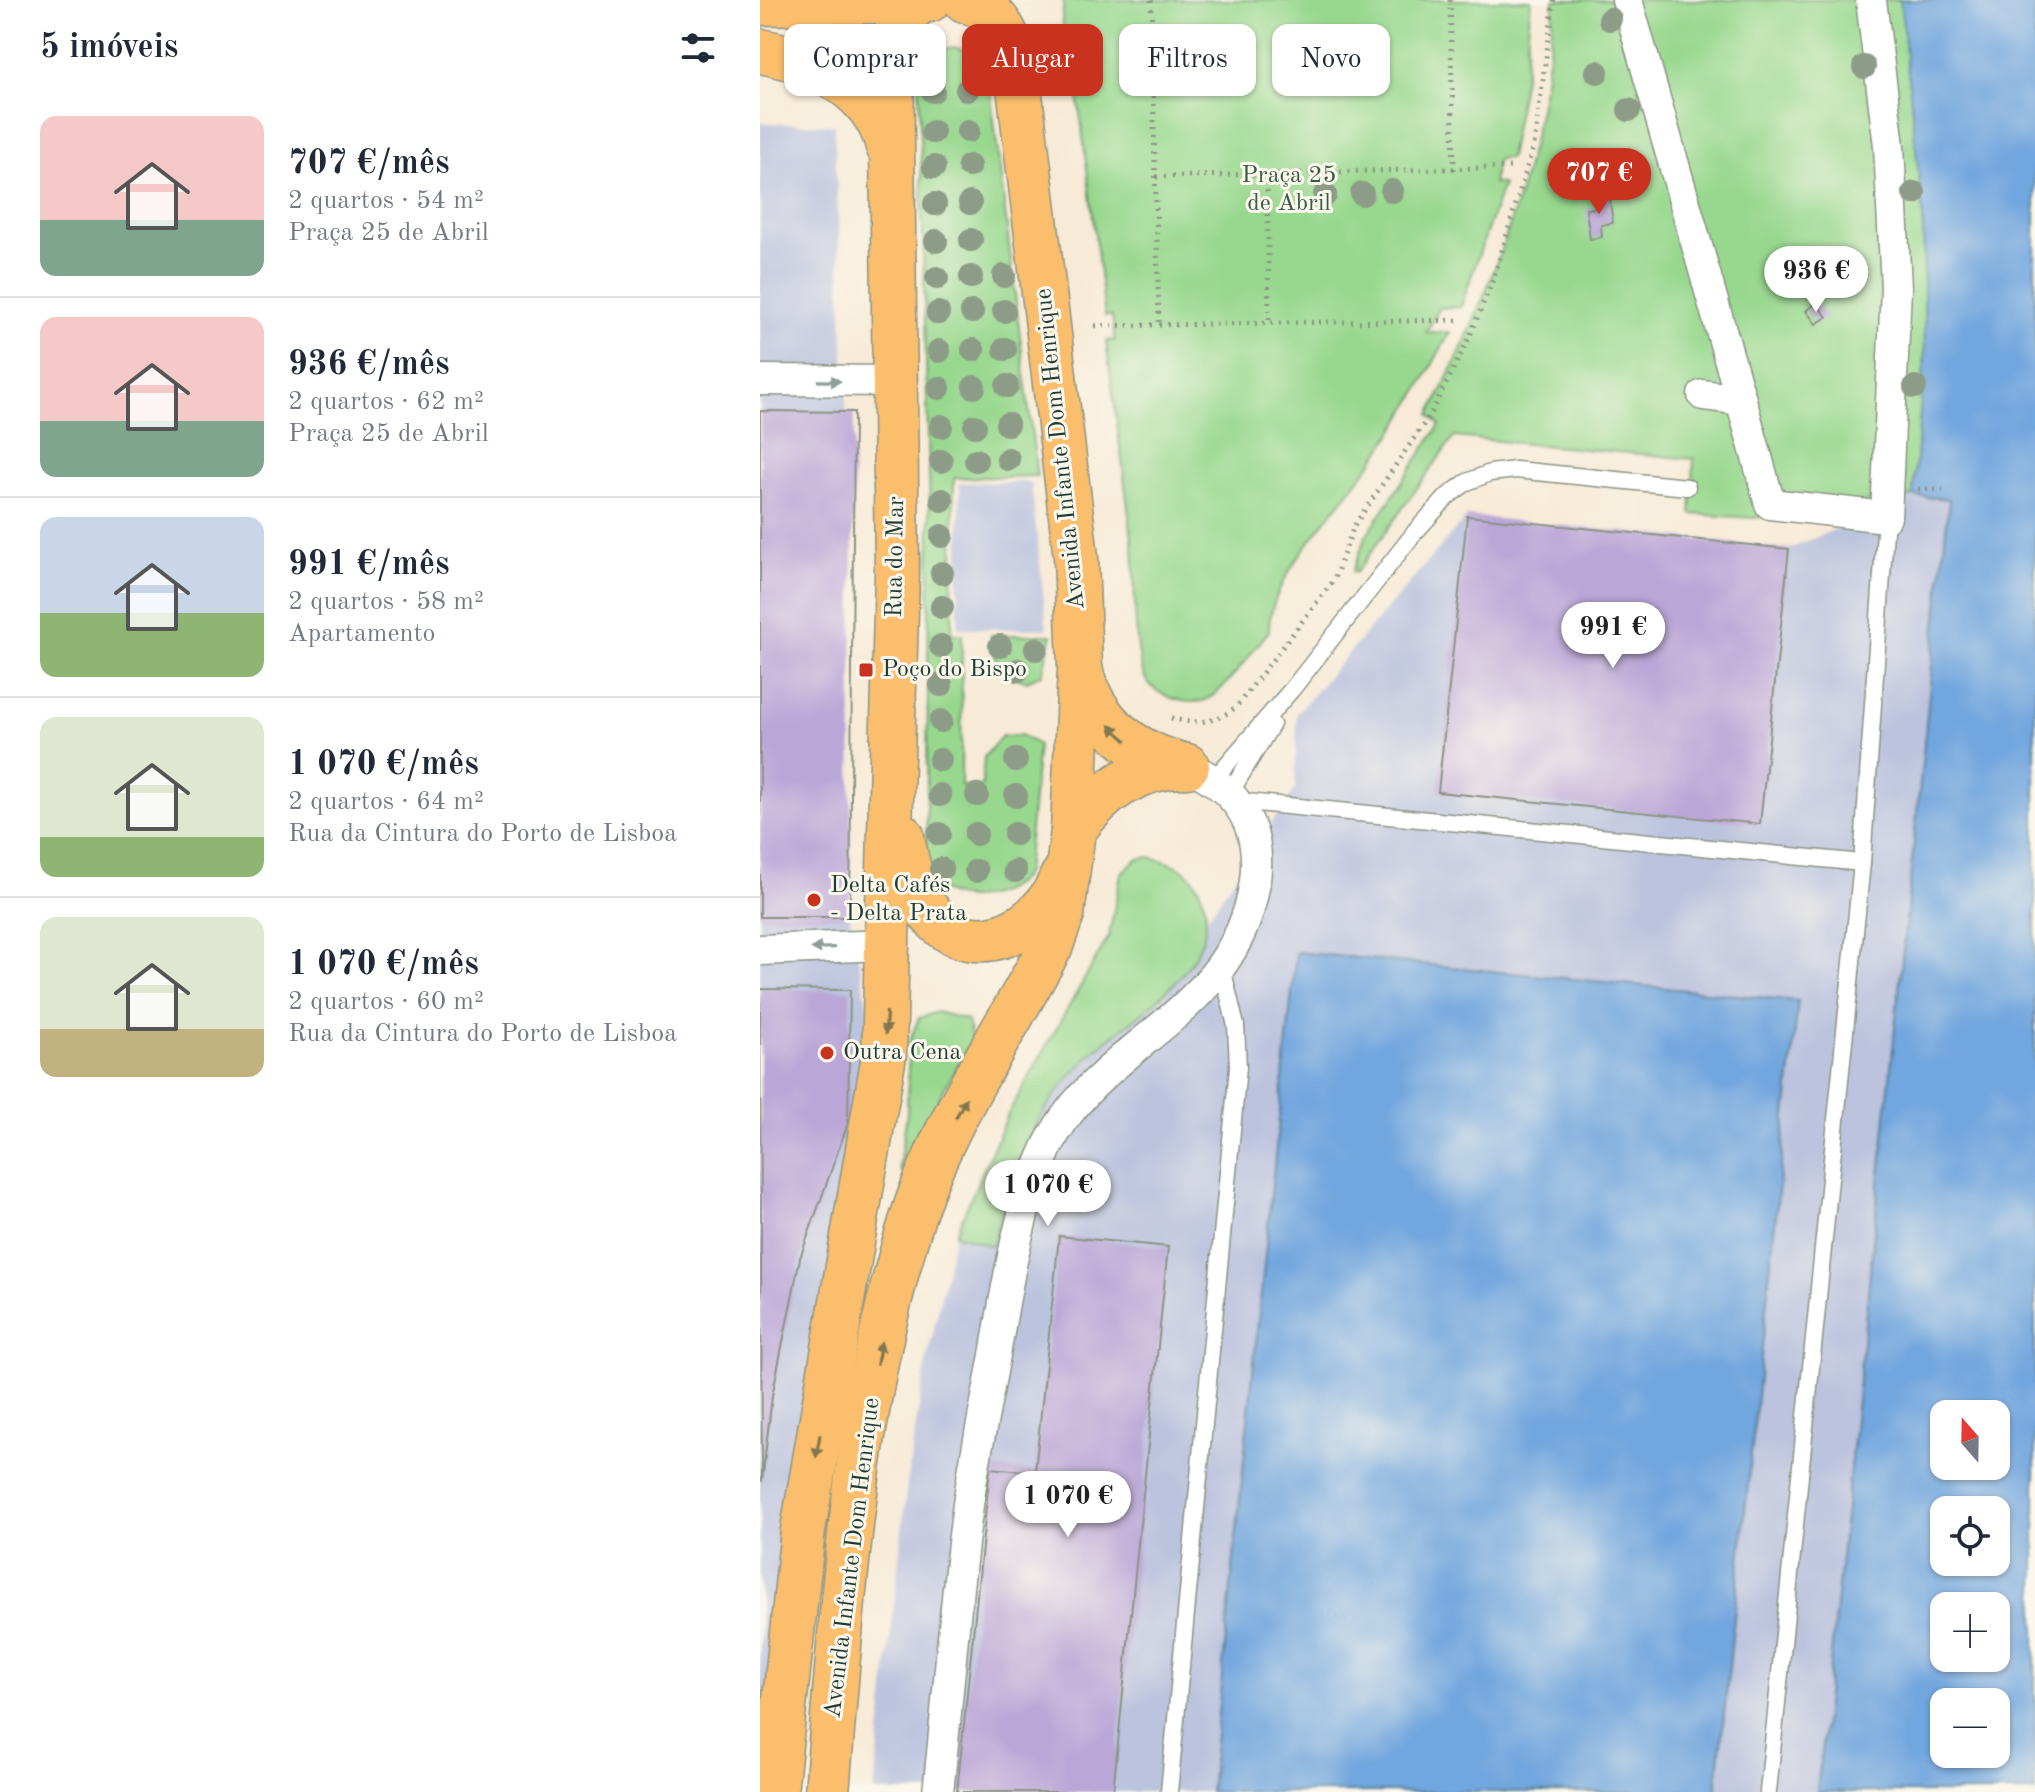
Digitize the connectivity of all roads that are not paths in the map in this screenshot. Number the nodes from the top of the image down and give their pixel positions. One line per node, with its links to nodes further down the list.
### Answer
1 (965, 0): 14 (main road, Avenida Infante Dom Henrique)
2 (1627, 0): 11 (street)
3 (1871, 0): 13 (street)
4 (924, 1): 5 (main road); 7 (main road)
5 (760, 3)
6 (760, 51): 7 (main road)
7 (891, 168): 9 (main road, Rua do Mar)
8 (760, 380): 9 (street, one-way to 9)
9 (897, 381): 15 (main road, Rua do Mar)
10 (1703, 395): 11 (street)
11 (1741, 400): 13 (street)
12 (1687, 487): 16 (lane)
13 (1886, 517): 18 (lane)
14 (1080, 668): 16 (main road, one-way to 14); 17 (main road, Avenida Infante Dom Henrique)
15 (892, 772): 17 (main road); 19 (main road, Rua do Mar)
16 (1217, 785): 17 (main road); 18 (lane); 21 (street)
17 (1073, 840): 23 (main road, Avenida Infante Dom Henrique, one-way to 17)
18 (1862, 863): 26 (lane)
19 (885, 945): 20 (street, one-way to 20); 22 (main road, Avenida Infante Dom Henrique, one-way to 22)
20 (760, 950)
21 (1222, 968): 24 (street); 25 (lane)
22 (775, 1792)
23 (827, 1792)
24 (938, 1792)
25 (1169, 1792)
26 (1768, 1792)

